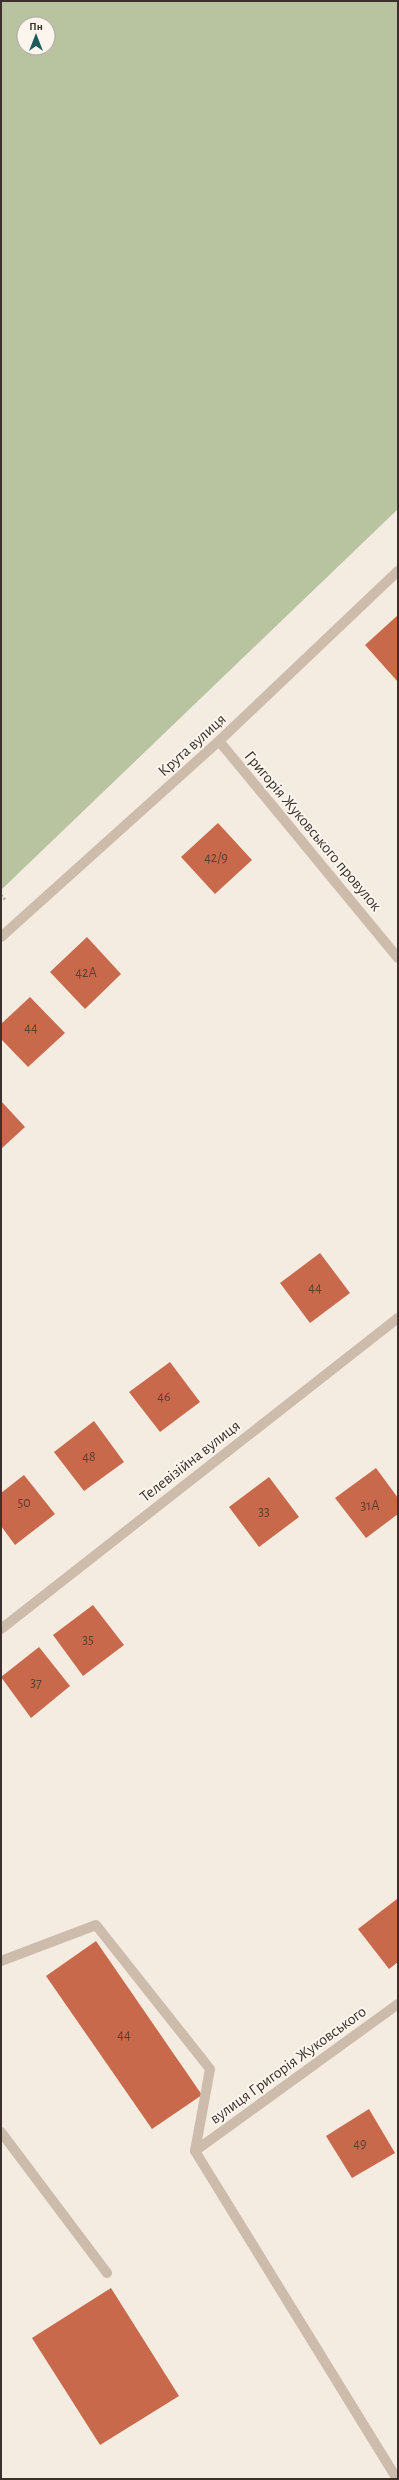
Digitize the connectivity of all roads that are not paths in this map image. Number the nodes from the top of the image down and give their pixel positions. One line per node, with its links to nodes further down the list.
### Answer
1 (398, 571): 2 (street, Крута вулиця)
2 (219, 741): 3 (street, Крута вулиця); 4 (street, Григорія Жуковського провулок)
3 (1, 936)
4 (398, 958)
5 (398, 1318): 6 (street, Телевізійна вулиця)
6 (1, 1628)
7 (1, 1961): 10 (street)
8 (398, 2004): 10 (street, вулиця Григорія Жуковського)
9 (1, 2132): 11 (street)
10 (196, 2151): 12 (street)
11 (106, 2273)
12 (397, 2479)

